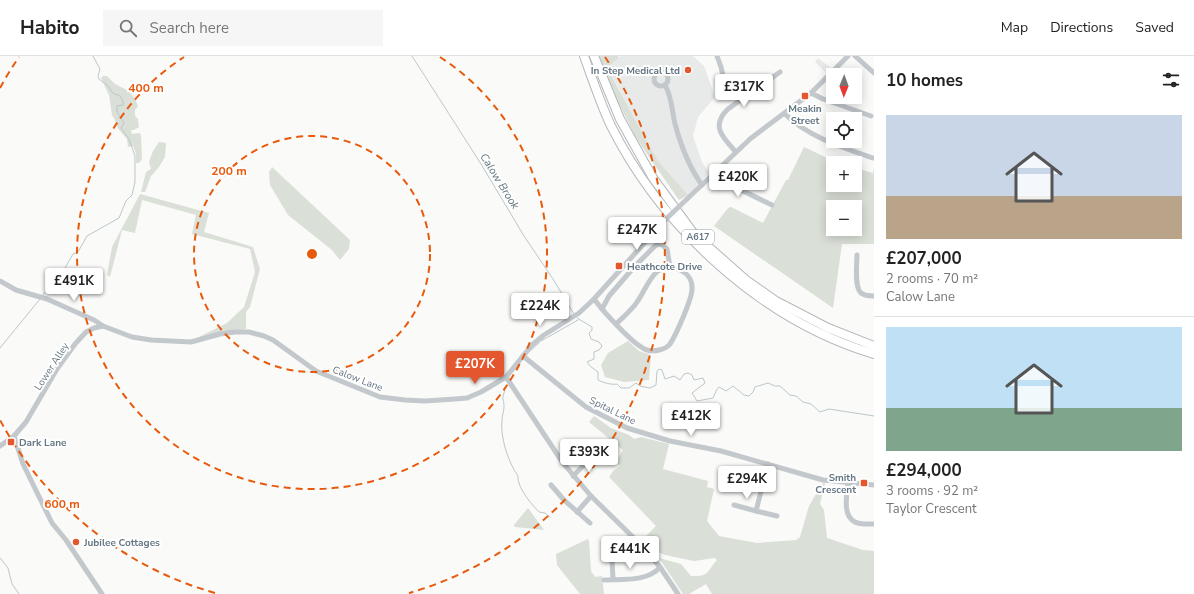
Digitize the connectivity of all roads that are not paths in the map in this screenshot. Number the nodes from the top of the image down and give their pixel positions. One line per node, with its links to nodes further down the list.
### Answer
1 (584, 56): 29 (highway, A617)
2 (594, 56): 28 (highway, A617)
3 (717, 56): 8 (street)
4 (848, 56): 10 (street, Calow Lane)
5 (855, 56): 7 (street)
6 (777, 73): 13 (street)
7 (871, 73)
8 (724, 80)
9 (665, 85): 16 (street)
10 (811, 93): 11 (street, Calow Lane); 12 (street)
11 (785, 114): 13 (street, Calow Lane); 14 (street)
12 (871, 116)
13 (736, 152): 15 (street, Calow Lane)
14 (873, 158)
15 (712, 176): 16 (street, Calow Lane); 17 (street)
16 (702, 185): 22 (street, Calow Lane, bridge)
17 (772, 205)
18 (857, 255): 21 (street)
19 (670, 267): 23 (street); 25 (street); 25 (street)
20 (0, 281): 24 (street, Calow Lane)
21 (874, 296)
22 (594, 299): 23 (street); 30 (street, Calow Lane)
23 (602, 309): 25 (street)
24 (94, 320): 26 (street, Calow Lane); 27 (street, Lower Alley)
25 (616, 324)
26 (103, 326): 27 (street); 31 (street, Calow Lane)
27 (86, 332): 32 (street, Lower Alley)
28 (874, 346)
29 (874, 354)
30 (523, 356): 31 (street, Calow Lane); 35 (street, Spital Lane)
31 (506, 377): 36 (street)
32 (14, 436): 33 (street, Lower Alley); 51 (street)
33 (0, 446)
34 (592, 457): 36 (street)
35 (768, 464): 37 (street, Spital Lane); 42 (street)
36 (574, 476): 40 (street)
37 (848, 483): 39 (street, Spital Lane); 46 (street)
38 (552, 485): 43 (street)
39 (874, 485)
40 (591, 496): 43 (street); 48 (street)
41 (734, 505): 42 (street)
42 (756, 511): 44 (street)
43 (577, 512): 45 (street)
44 (777, 516)
45 (590, 523)
46 (874, 524)
47 (612, 560): 49 (street)
48 (660, 567): 49 (street); 52 (street)
49 (613, 579): 50 (street)
50 (604, 580)
51 (102, 594)
52 (678, 594)

